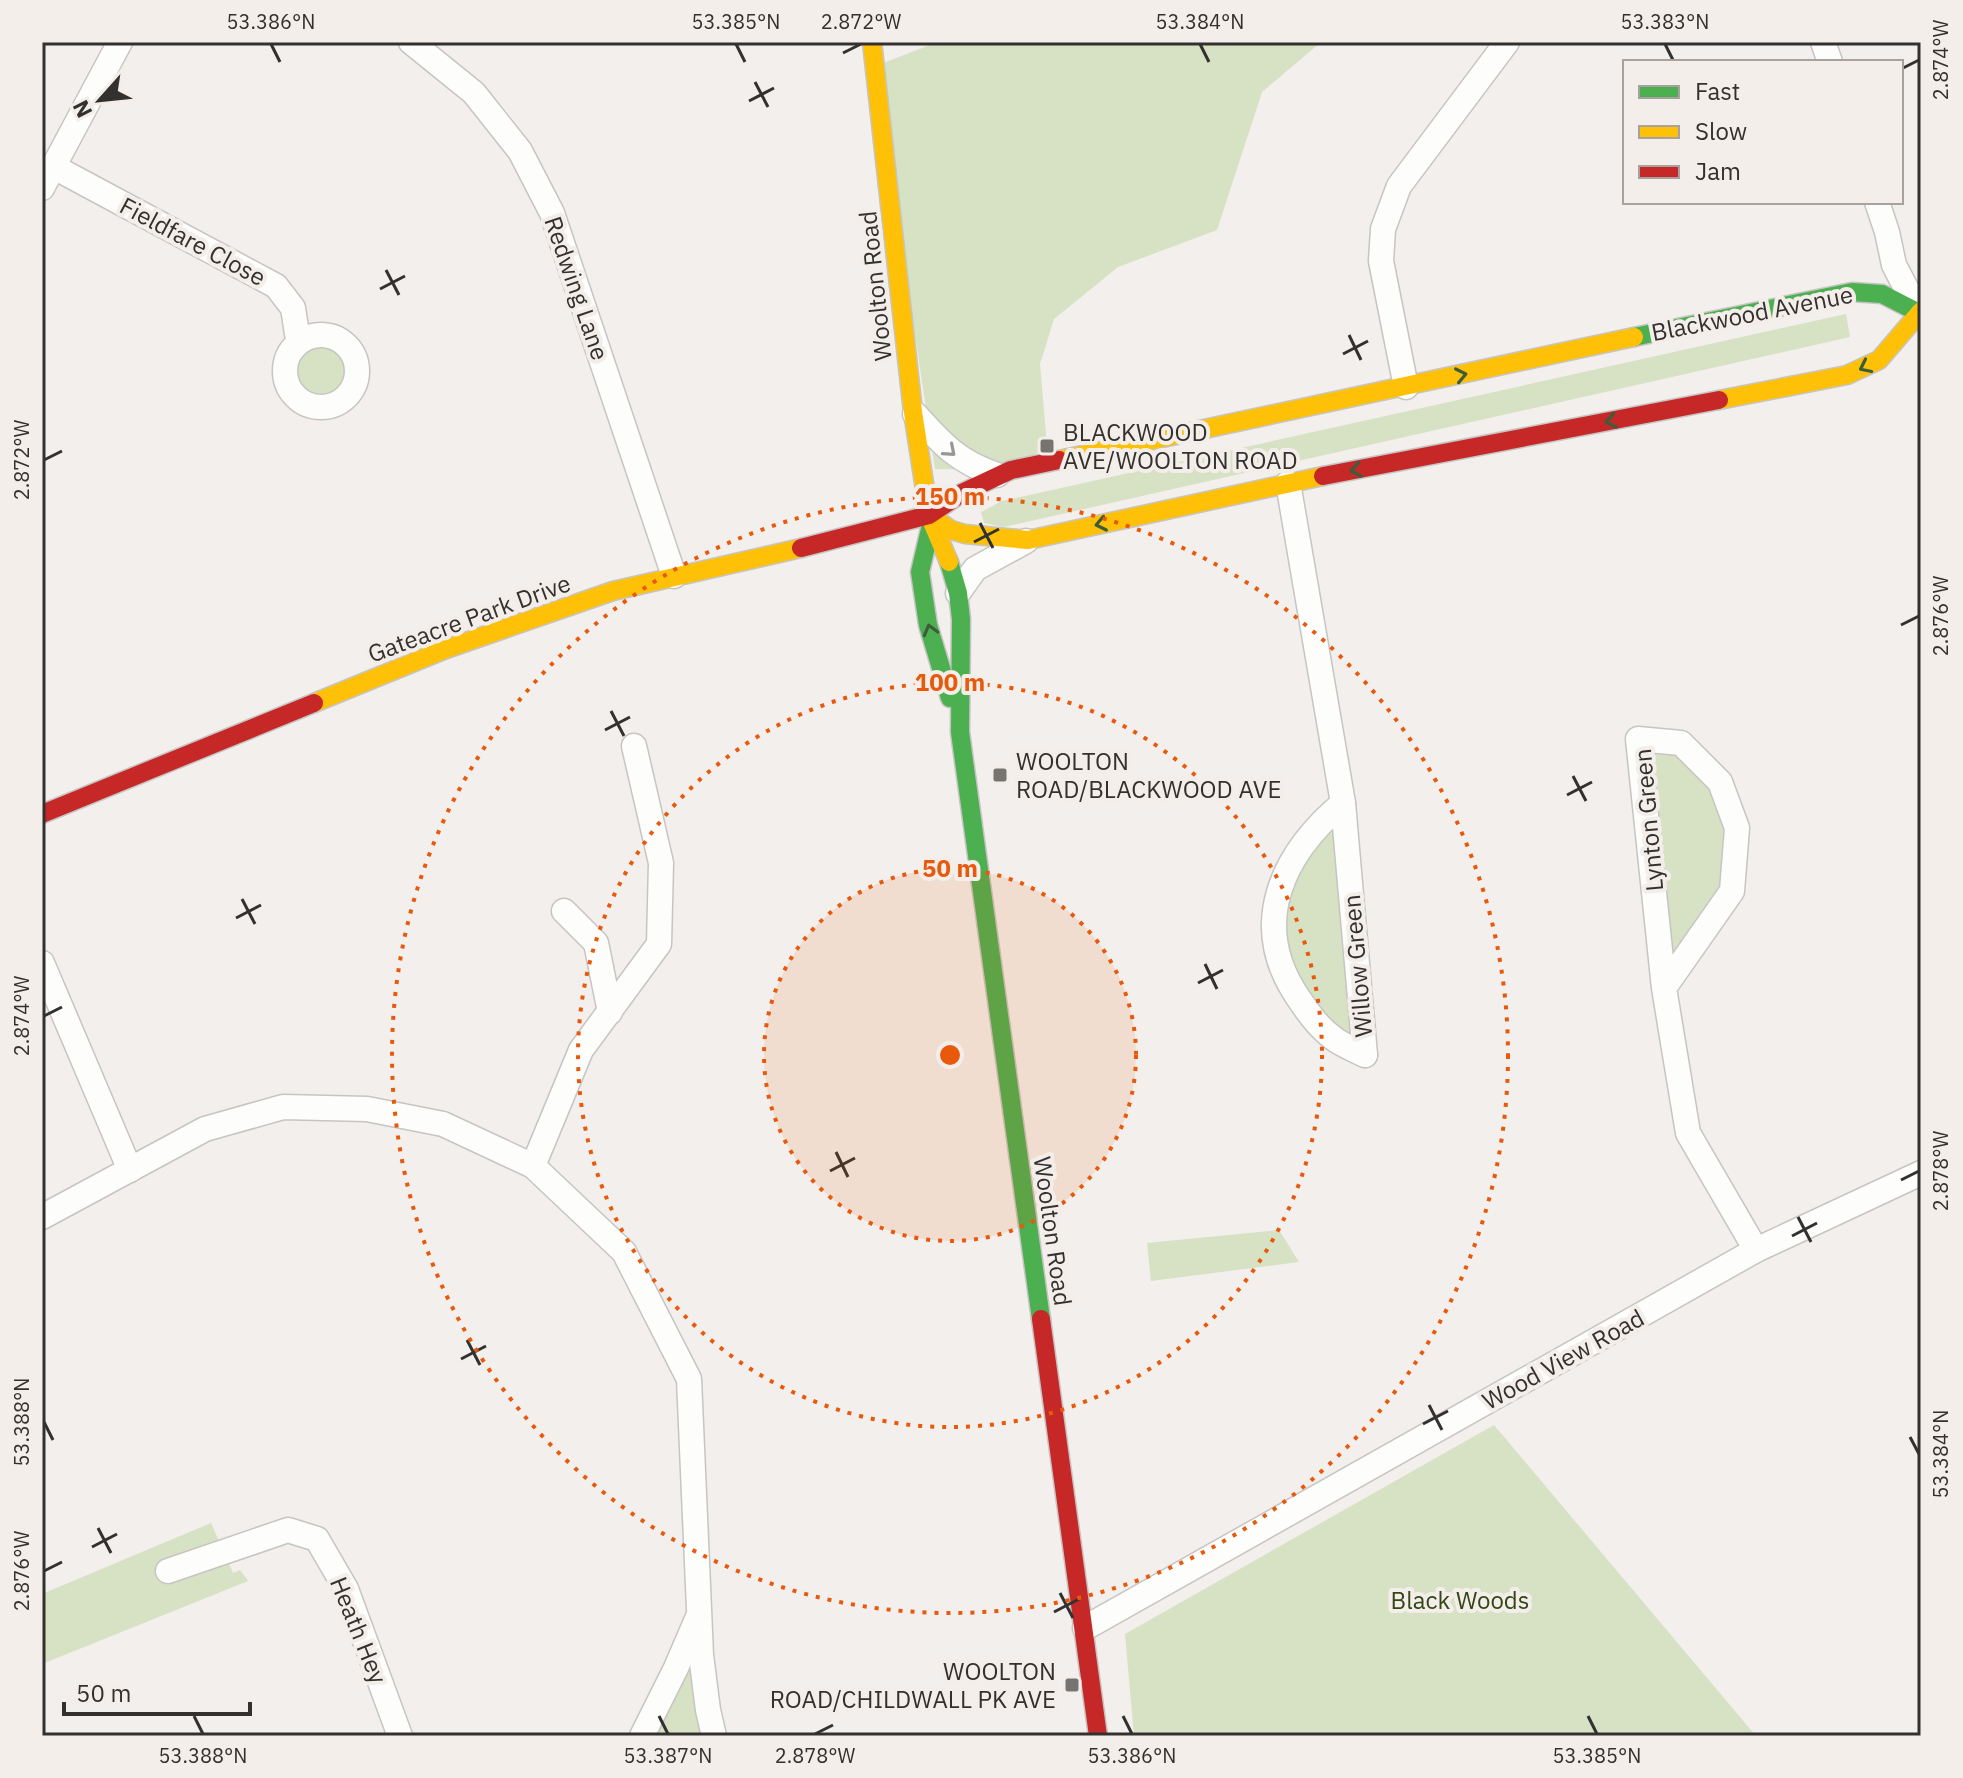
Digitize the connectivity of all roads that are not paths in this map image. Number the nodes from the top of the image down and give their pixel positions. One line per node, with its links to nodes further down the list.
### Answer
1 (120, 42): 5 (street)
2 (411, 42): 17 (street, Redwing Lane)
3 (1507, 42): 11 (street)
4 (877, 44): 12 (street, Woolton Road)
5 (54, 167): 6 (street); 10 (street, Fieldfare Close)
6 (42, 188)
7 (1878, 204): 8 (street)
8 (1920, 312): 9 (street); 11 (street, Blackwood Avenue, one-way to 8); 14 (street, one-way to 14)
9 (1921, 338)
10 (304, 339)
11 (1406, 387): 13 (street, Blackwood Avenue)
12 (913, 412): 13 (street, one-way to 13); 15 (street, Woolton Road)
13 (997, 475): 15 (street, Blackwood Avenue)
14 (1288, 483): 16 (street, one-way to 16); 21 (street, Willow Green)
15 (930, 520): 16 (street); 17 (street, Gateacre Park Drive); 18 (street, Woolton Road); 19 (street, Woolton Road, one-way to 15)
16 (1028, 540): 18 (street)
17 (674, 576): 22 (street, Gateacre Park Drive)
18 (958, 593): 19 (street, Woolton Road)
19 (960, 732): 34 (street, Woolton Road)
20 (634, 746): 26 (street)
21 (1343, 803): 21 (street, Willow Green)
22 (42, 814)
23 (564, 911): 26 (street)
24 (42, 963): 28 (street)
25 (1664, 988): 25 (street, Lynton Green); 31 (street, Lynton Green)
26 (610, 1012): 27 (street)
27 (533, 1166): 28 (street); 33 (street)
28 (130, 1170): 30 (street)
29 (1921, 1173): 31 (street, Wood View Road)
30 (42, 1217)
31 (1756, 1250): 34 (street, Wood View Road)
32 (168, 1571): 35 (street, Heath Hey)
33 (699, 1614): 36 (street); 37 (street)
34 (1085, 1628): 38 (street, Woolton Road)
35 (400, 1736)
36 (642, 1736)
37 (714, 1736)
38 (1098, 1736)

